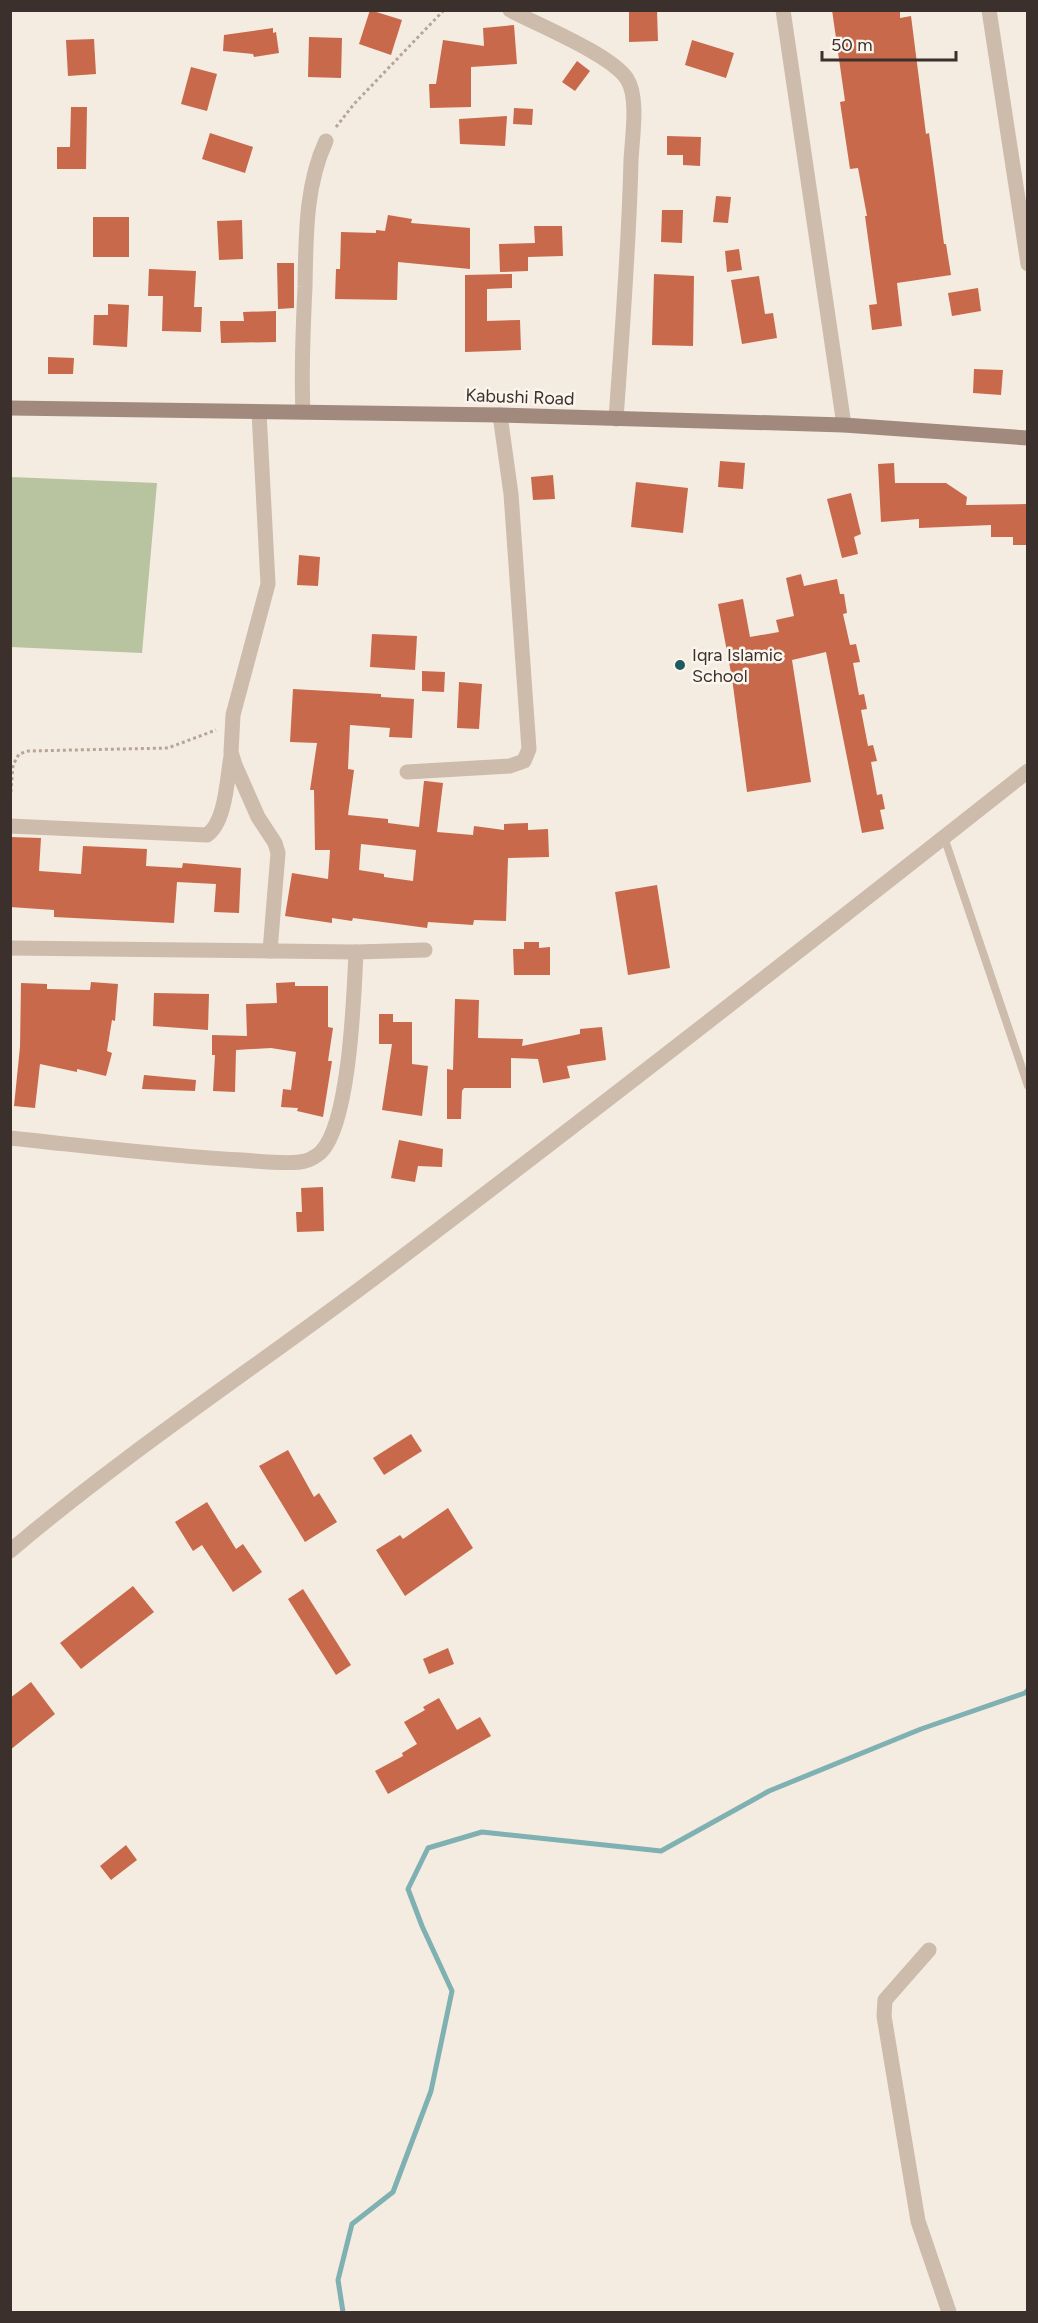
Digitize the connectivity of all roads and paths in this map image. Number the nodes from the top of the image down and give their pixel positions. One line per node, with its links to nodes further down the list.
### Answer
1 (444, 10): 5 (path)
2 (510, 10): 11 (street)
3 (783, 10): 12 (street)
4 (989, 10): 6 (street)
5 (326, 141): 9 (street)
6 (1028, 264)
7 (10, 408): 8 (main road, Kabushi Road)
8 (259, 412): 9 (main road, Kabushi Road); 14 (street)
9 (303, 412): 10 (main road, Kabushi Road)
10 (500, 415): 11 (main road, Kabushi Road); 16 (street)
11 (616, 419): 12 (main road, Kabushi Road)
12 (844, 425): 13 (main road, Kabushi Road)
13 (1028, 438)
14 (233, 715): 15 (street); 18 (path)
15 (231, 752): 19 (street); 23 (street)
16 (407, 771)
17 (1028, 771): 20 (street)
18 (10, 804)
19 (10, 826)
20 (944, 837): 25 (lane); 27 (street)
21 (10, 948): 23 (street)
22 (425, 950): 24 (street)
23 (270, 951): 24 (street)
24 (356, 952): 26 (street)
25 (1028, 1086)
26 (10, 1138)
27 (10, 1551)
28 (929, 1950): 29 (street)
29 (949, 2313)

